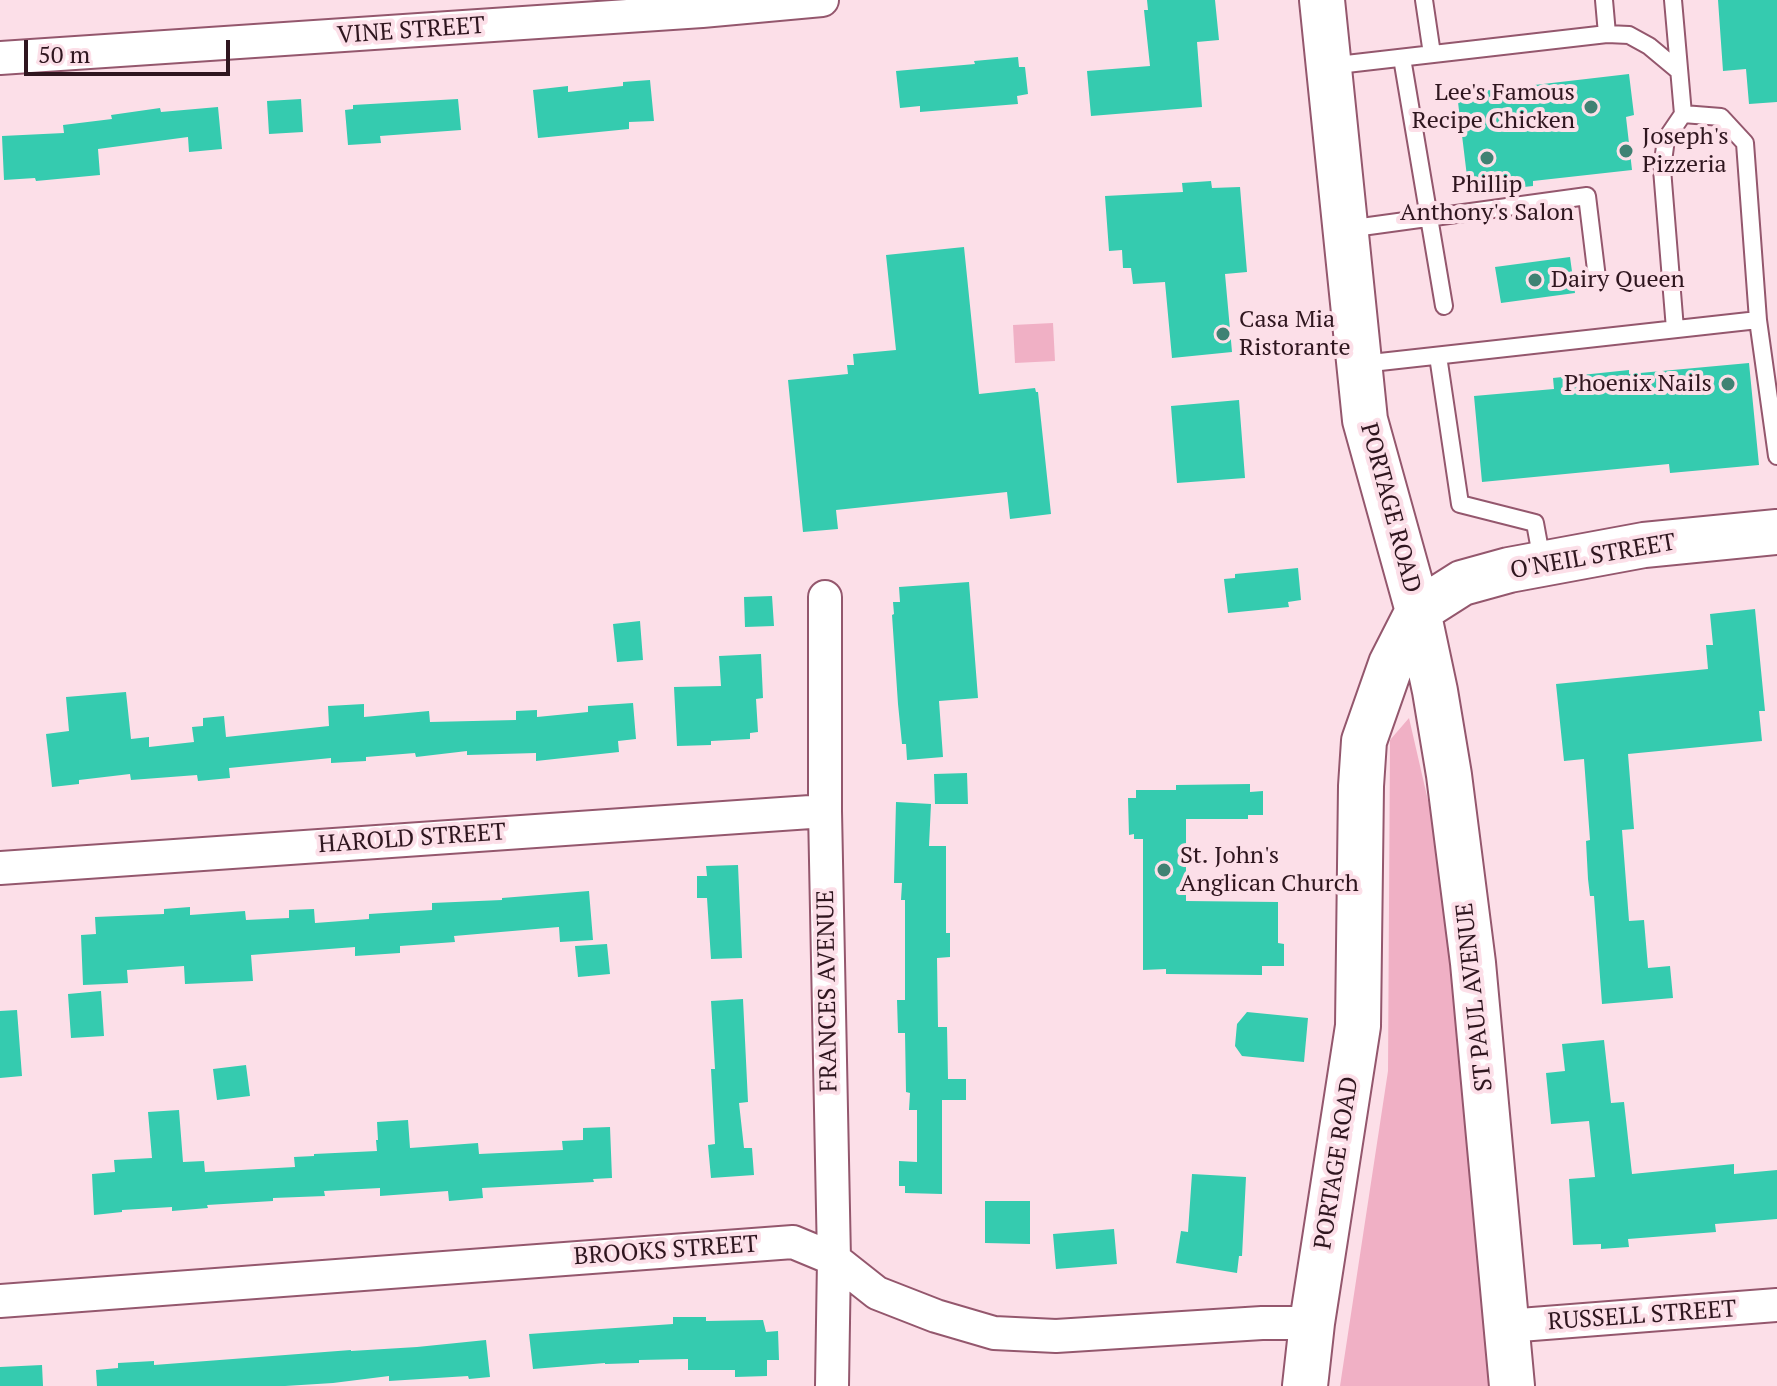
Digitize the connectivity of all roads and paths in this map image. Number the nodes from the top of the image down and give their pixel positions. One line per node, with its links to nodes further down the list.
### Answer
1 (822, 0): 8 (street, VINE STREET)
2 (1322, 0): 10 (main road, PORTAGE ROAD)
3 (1424, 0): 7 (lane)
4 (1604, 0): 6 (lane)
5 (1673, 0): 11 (lane)
6 (1607, 34): 7 (lane); 11 (lane)
7 (1432, 54): 9 (lane)
8 (0, 58)
9 (1402, 58): 10 (lane); 13 (lane)
10 (1329, 66): 14 (main road, PORTAGE ROAD)
11 (1679, 71): 12 (lane)
12 (1683, 114): 17 (lane); 18 (lane)
13 (1429, 219): 14 (lane); 15 (lane); 16 (lane)
14 (1346, 230): 20 (main road, PORTAGE ROAD)
15 (1597, 278)
16 (1444, 306)
17 (1758, 320): 18 (lane); 21 (lane)
18 (1675, 329): 19 (lane)
19 (1438, 356): 20 (lane); 23 (lane)
20 (1359, 364): 25 (main road, PORTAGE ROAD)
21 (1777, 456)
22 (1777, 532): 23 (main road, O'NEIL STREET)
23 (1542, 563): 25 (main road, O'NEIL STREET)
24 (825, 597): 26 (street, FRANCES AVENUE)
25 (1418, 611): 31 (main road, PORTAGE ROAD); 32 (main road, ST PAUL AVENUE)
26 (825, 811): 27 (street, HAROLD STREET); 28 (street, FRANCES AVENUE)
27 (0, 868)
28 (834, 1259): 29 (street, BROOKS STREET); 31 (street, BROOKS STREET); 33 (street, FRANCES AVENUE)
29 (0, 1301)
30 (1777, 1305): 32 (street, RUSSELL STREET)
31 (1312, 1323): 34 (main road, PORTAGE ROAD)
32 (1507, 1326): 35 (main road, ST PAUL AVENUE)
33 (832, 1386)
34 (1305, 1386)
35 (1512, 1386)

